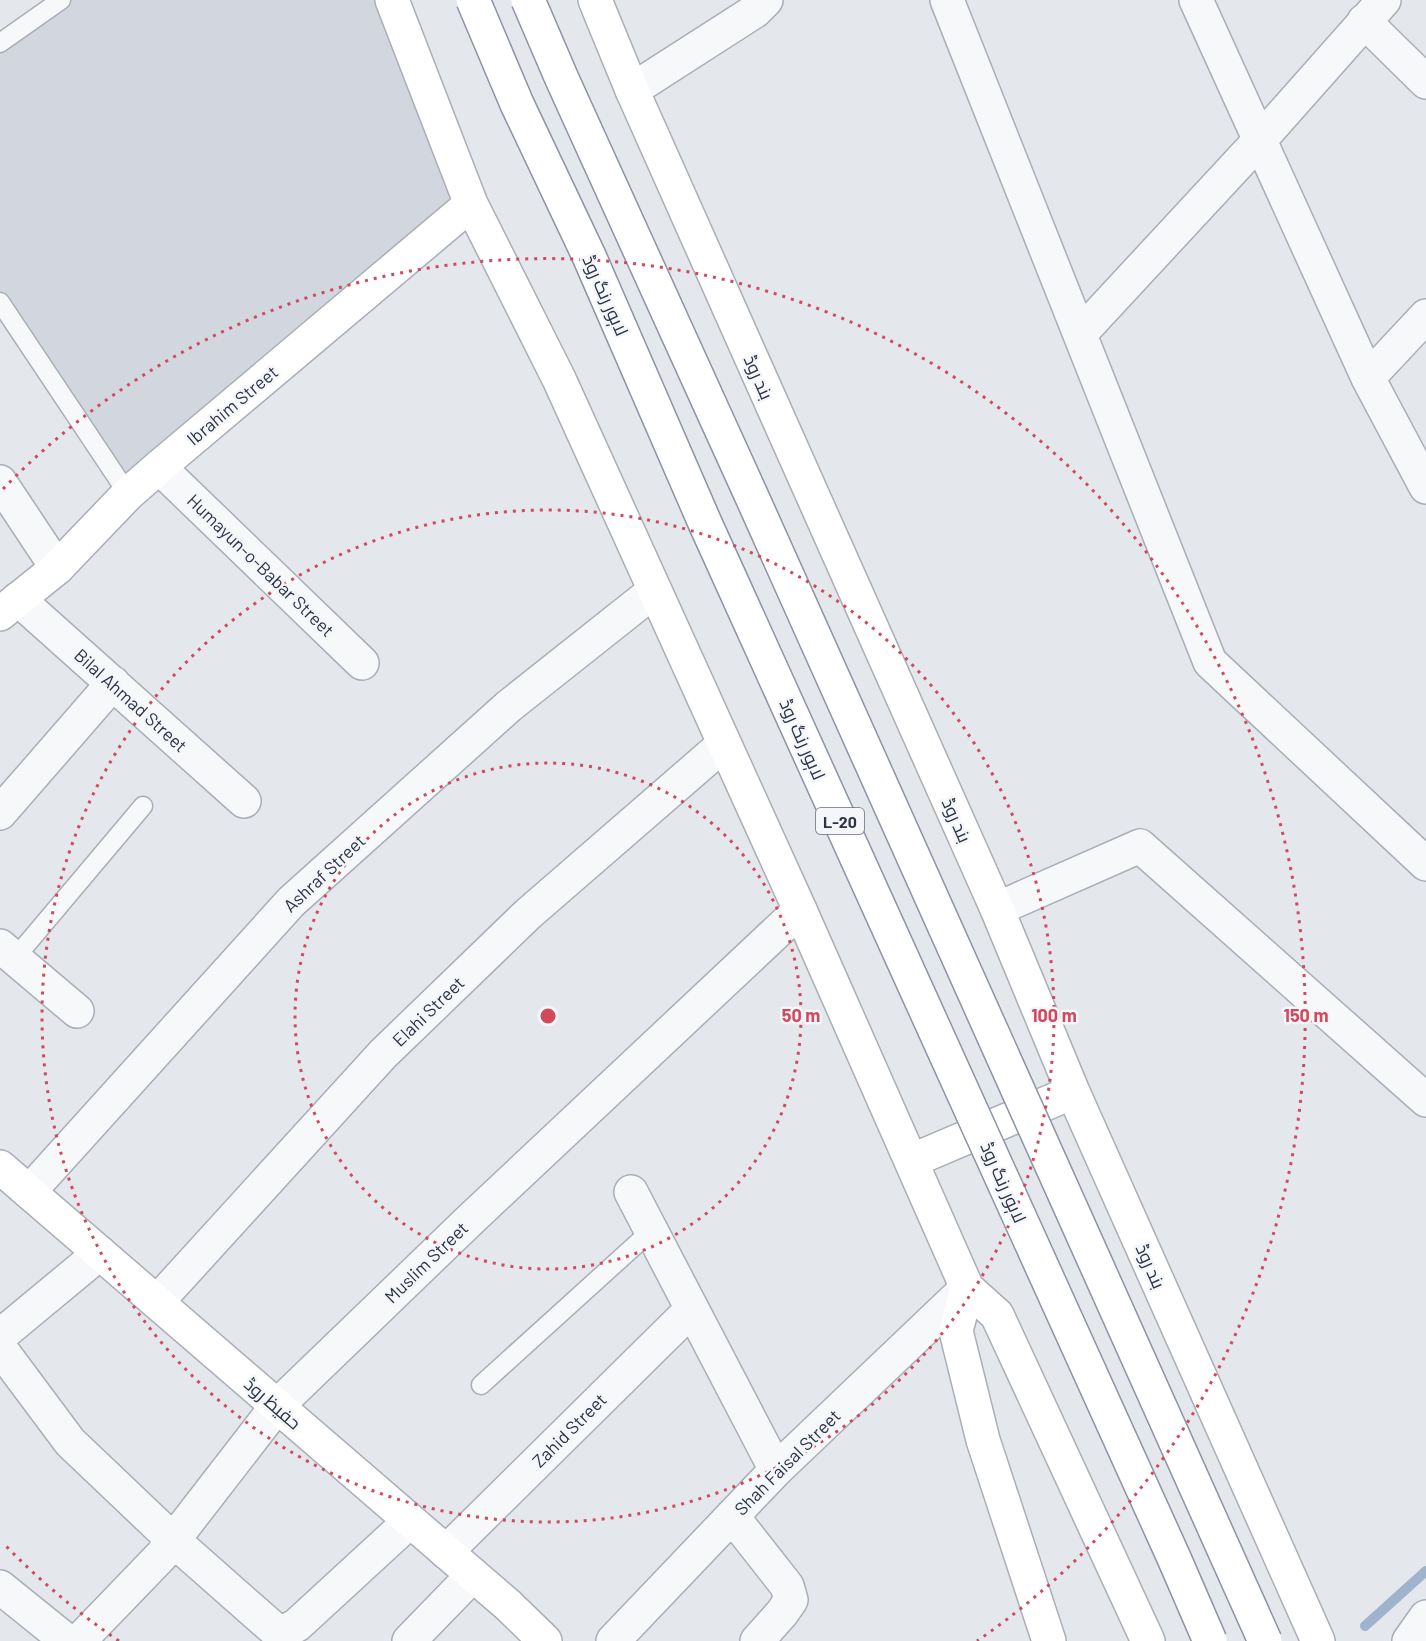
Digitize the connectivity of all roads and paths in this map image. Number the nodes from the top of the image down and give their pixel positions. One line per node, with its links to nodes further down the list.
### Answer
1 (61, 0): 10 (lane)
2 (392, 0): 14 (main road)
3 (473, 0): 68 (main road, لاہور رنگ روڈ / L-20, bridge)
4 (528, 0): 69 (main road, L-20, bridge)
5 (595, 0): 12 (main road, بند روڈ)
6 (766, 0): 12 (street)
7 (947, 0): 17 (street)
8 (1196, 0): 13 (street)
9 (1374, 11): 11 (street); 13 (street)
10 (0, 43)
11 (1426, 82)
12 (632, 90): 33 (main road, بند روڈ)
13 (1259, 141): 17 (street); 18 (street)
14 (471, 204): 19 (main road, Ibrahim Street); 24 (main road)
15 (0, 302): 22 (lane)
16 (1426, 316): 18 (street)
17 (1080, 334): 32 (street)
18 (1368, 378): 21 (street)
19 (159, 467): 22 (main road, Ibrahim Street); 26 (street, Humayun-o-Babar Street)
20 (0, 482): 23 (street)
21 (1426, 487)
22 (128, 495): 23 (main road, Ibrahim Street)
23 (57, 568): 25 (main road, Ibrahim Street)
24 (654, 591): 28 (main road); 41 (street, Ashraf Street)
25 (9, 606): 27 (street, Bilal Ahmad Street)
26 (362, 663)
27 (113, 683): 29 (street, Bilal Ahmad Street); 31 (street)
28 (724, 744): 34 (main road); 46 (street, Elahi Street)
29 (244, 801)
30 (143, 806): 35 (lane)
31 (0, 813)
32 (1426, 864)
33 (997, 909): 37 (main road, بند روڈ); 38 (street)
34 (800, 910): 39 (main road); 51 (street, Muslim Street)
35 (7, 952): 36 (street)
36 (77, 1011)
37 (1073, 1092): 39 (main road); 70 (main road, بند روڈ)
38 (1426, 1100)
39 (910, 1161): 45 (main road)
40 (0, 1167): 41 (main road, حفیظ روڈ)
41 (29, 1192): 44 (main road, حفیظ روڈ)
42 (631, 1192): 43 (street)
43 (651, 1231): 47 (street); 50 (lane)
44 (100, 1253): 46 (main road, حفیظ روڈ); 48 (street)
45 (967, 1288): 52 (street, Shah Faisal Street); 66 (main road); 67 (main road)
46 (157, 1302): 51 (main road, حفیظ روڈ)
47 (692, 1309): 52 (street); 56 (street, Zahid Street)
48 (0, 1336)
49 (0, 1348): 55 (street)
50 (481, 1385)
51 (277, 1406): 54 (main road, حفیظ روڈ); 55 (street, Muslim Street)
52 (776, 1470): 53 (street, Shah Faisal Street)
53 (732, 1516): 64 (street, Shah Faisal Street); 65 (street)
54 (410, 1521): 55 (street); 56 (main road, حفیظ روڈ)
55 (173, 1540): 61 (street, Muslim Street)
56 (446, 1552): 57 (main road, حفیظ روڈ)
57 (473, 1575): 62 (street); 63 (main road, حفیظ روڈ)
58 (0, 1587): 60 (street)
59 (1426, 1617): 71 (street)
60 (67, 1641)
61 (79, 1641)
62 (409, 1641)
63 (545, 1641)
64 (613, 1641)
65 (757, 1641)
66 (1049, 1641)
67 (1148, 1641)
68 (1210, 1641)
69 (1264, 1641)
70 (1318, 1641)
71 (1409, 1641)

